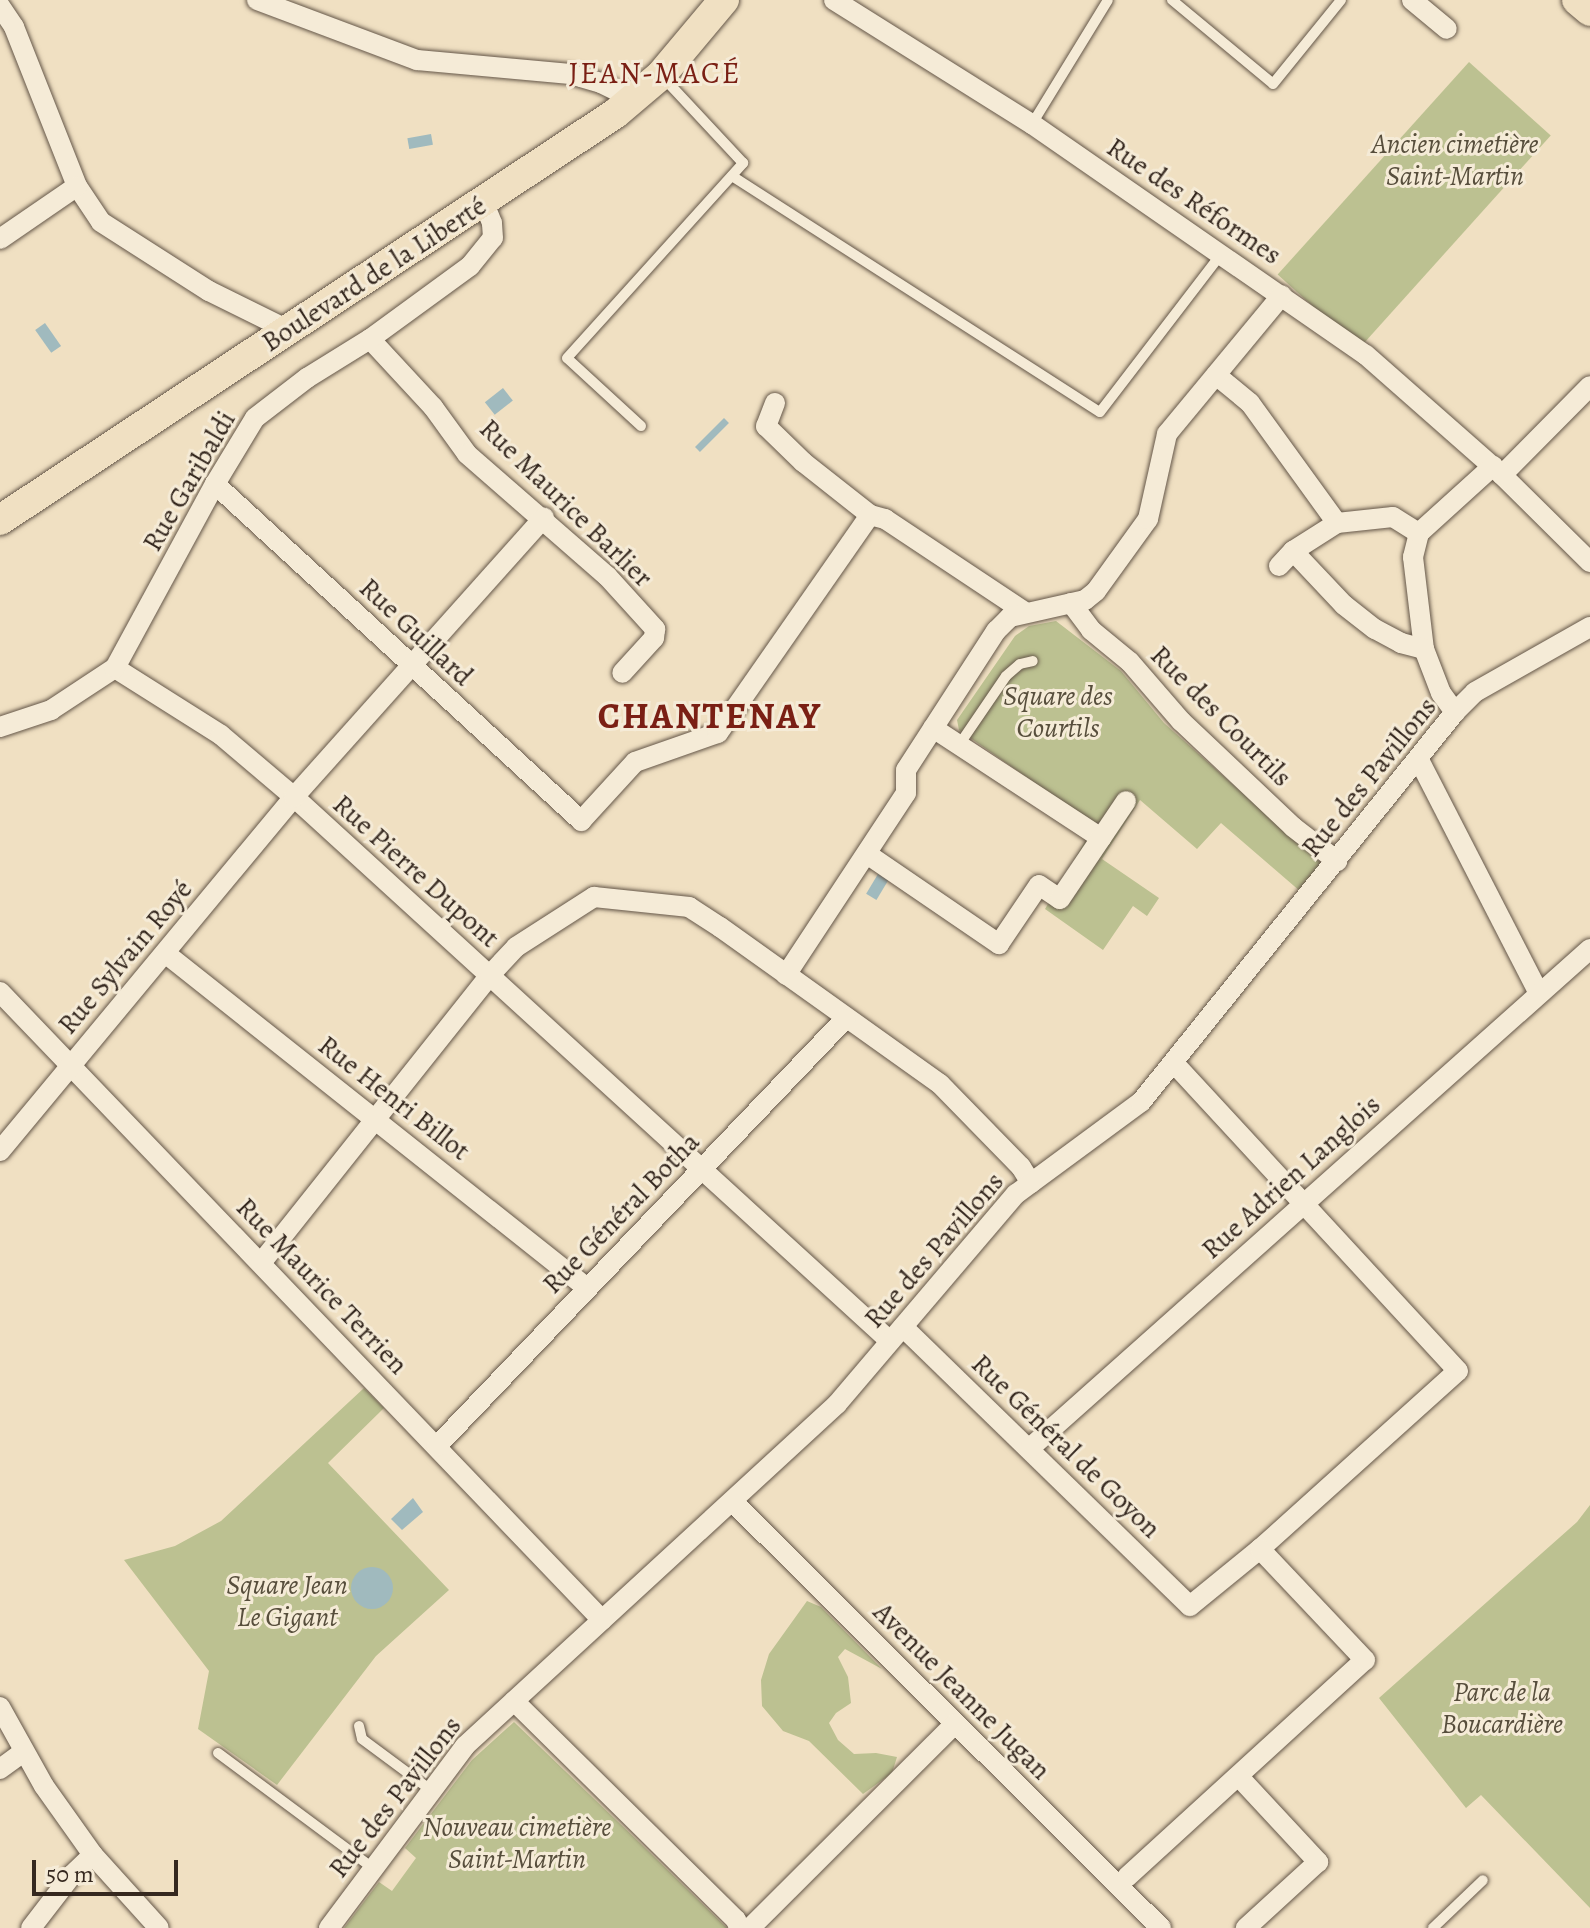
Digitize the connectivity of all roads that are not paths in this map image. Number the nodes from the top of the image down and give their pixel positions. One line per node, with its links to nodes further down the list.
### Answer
1 (257, 0): 13 (street)
2 (724, 0): 12 (main road, Boulevard de la Liberté)
3 (1108, 0): 14 (lane)
4 (1172, 0): 5 (lane)
5 (1341, 0)
6 (1412, 0): 11 (street)
7 (1577, 0): 10 (main road)
8 (840, 4): 14 (street, Rue des Réformes)
9 (0, 6): 16 (street)
10 (1590, 11)
11 (1447, 29)
12 (661, 75): 13 (main road, Boulevard de la Liberté); 15 (lane)
13 (634, 99): 17 (main road, Boulevard de la Liberté)
14 (1032, 124): 19 (street, Rue des Réformes)
15 (732, 176): 19 (lane); 26 (lane)
16 (77, 186): 18 (street); 21 (street)
17 (483, 201): 21 (main road, Boulevard de la Liberté); 22 (street, Rue Garibaldi)
18 (0, 239)
19 (1222, 253): 20 (street, Rue des Réformes)
20 (1282, 295): 23 (street); 27 (street, Rue des Réformes)
21 (288, 330): 31 (main road, Boulevard de la Liberté)
22 (370, 339): 28 (street, Rue Garibaldi); 30 (street, Rue Maurice Barlier)
23 (1216, 375): 32 (street); 37 (street)
24 (1590, 386): 27 (street)
25 (775, 403): 29 (street)
26 (641, 426)
27 (1498, 470): 33 (street); 35 (street, Rue des Réformes)
28 (215, 484): 42 (street, Rue Guillard); 43 (street, Rue Garibaldi)
29 (870, 515): 38 (street); 42 (street, Rue Guillard)
30 (544, 517): 42 (street, Rue Sylvain Royé); 44 (street, Rue Maurice Barlier)
31 (0, 520)
32 (1337, 523): 33 (street); 34 (street)
33 (1419, 533): 40 (street)
34 (1293, 551): 36 (street); 40 (street)
35 (1590, 562)
36 (1279, 566)
37 (1071, 603): 38 (street); 54 (street, Rue des Courtils)
38 (1025, 612): 47 (street)
39 (1590, 627): 45 (street, Rue des Pavillons)
40 (1424, 649): 45 (street)
41 (1033, 661): 48 (lane)
42 (410, 665): 50 (street, Rue Sylvain Royé)
43 (115, 668): 46 (street, Rue Garibaldi); 50 (street, Rue Pierre Dupont)
44 (622, 673)
45 (1455, 712): 49 (street, Rue des Pavillons)
46 (0, 727)
47 (933, 728): 48 (street); 53 (street)
48 (959, 745): 52 (street)
49 (1419, 760): 54 (street, Rue des Pavillons); 60 (street)
50 (294, 797): 56 (street, Rue Sylvain Royé); 57 (street, Rue Pierre Dupont)
51 (1126, 801): 52 (street)
52 (1101, 838): 53 (street)
53 (867, 854): 58 (street)
54 (1337, 861): 62 (street, Rue des Pavillons)
55 (1590, 949): 60 (street, Rue Adrien Langlois)
56 (165, 953): 63 (street, Rue Sylvain Royé); 64 (street, Rue Henri Billot)
57 (490, 975): 58 (street, Rue Pierre Dupont); 64 (street); 66 (street, Rue Général de Goyon)
58 (786, 975): 61 (street, Rue Pierre Dupont)
59 (0, 992): 63 (street, Rue Maurice Terrien)
60 (1539, 993): 68 (street, Rue Adrien Langlois)
61 (845, 1019): 66 (street, Rue Général Botha); 67 (street, Rue Pierre Dupont)
62 (1175, 1064): 67 (street, Rue des Pavillons); 68 (street)
63 (71, 1066): 65 (street, Rue Sylvain Royé); 69 (street, Rue Maurice Terrien)
64 (378, 1119): 69 (street); 70 (street, Rue Henri Billot)
65 (0, 1151)
66 (702, 1169): 70 (street, Rue Général Botha); 71 (street, Rue Général de Goyon)
67 (1031, 1183): 71 (street, Rue des Pavillons)
68 (1304, 1202): 73 (street, Rue Adrien Langlois); 75 (street)
69 (261, 1263): 72 (street, Rue Maurice Terrien)
70 (587, 1288): 72 (street, Rue Général Botha)
71 (896, 1334): 73 (street, Rue Général de Goyon); 74 (street, Rue des Pavillons)
72 (437, 1446): 76 (street, Rue Maurice Terrien)
73 (1030, 1448): 75 (street, Rue Général de Goyon)
74 (733, 1502): 76 (street, Rue des Pavillons); 79 (street, Avenue Jeanne Jugan)
75 (1260, 1549): 84 (street)
76 (602, 1620): 77 (street, Rue des Pavillons)
77 (514, 1701): 85 (street, Rue des Pavillons); 94 (street)
78 (0, 1707): 81 (street)
79 (955, 1724): 90 (street, Avenue Jeanne Jugan); 95 (street)
80 (359, 1726): 85 (lane)
81 (23, 1752): 83 (street); 86 (street)
82 (218, 1753): 87 (lane)
83 (0, 1769)
84 (1240, 1778): 88 (street); 96 (street)
85 (431, 1790): 87 (street, Rue des Pavillons)
86 (93, 1855): 91 (street); 92 (street)
87 (374, 1869): 93 (street, Rue des Pavillons)
88 (1127, 1877)
89 (1483, 1880): 97 (lane)
90 (1153, 1925)
91 (31, 1928)
92 (159, 1928)
93 (329, 1928)
94 (739, 1928)
95 (750, 1928)
96 (1246, 1928)
97 (1433, 1928)

